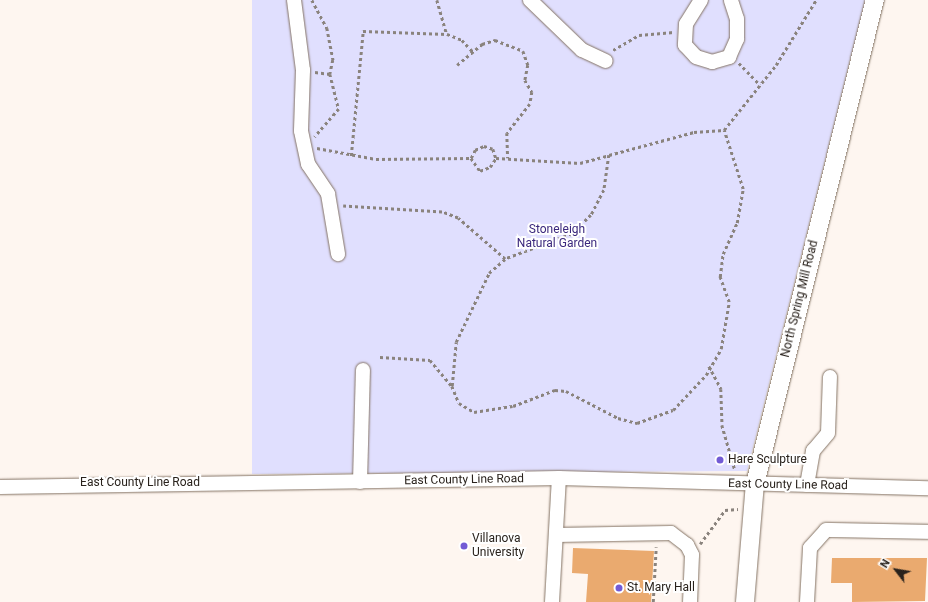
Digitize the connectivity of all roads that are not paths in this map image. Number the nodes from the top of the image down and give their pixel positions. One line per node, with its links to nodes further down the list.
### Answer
1 (294, 0): 7 (street)
2 (530, 0): 6 (street)
3 (702, 0): 4 (street)
4 (731, 0)
5 (876, 0): 12 (main road, North Spring Mill Road)
6 (606, 58)
7 (338, 254)
8 (363, 370): 11 (street)
9 (830, 377): 13 (street)
10 (559, 478): 11 (street, East County Line Road); 12 (street, East County Line Road); 17 (street)
11 (360, 482): 14 (street, East County Line Road)
12 (746, 484): 13 (street, East County Line Road); 20 (main road, North Spring Mill Road)
13 (807, 485): 15 (street, East County Line Road)
14 (0, 487)
15 (928, 488)
16 (928, 532): 21 (street)
17 (556, 535): 18 (street); 19 (street)
18 (552, 602)
19 (690, 602)
20 (745, 602)
21 (807, 602)

